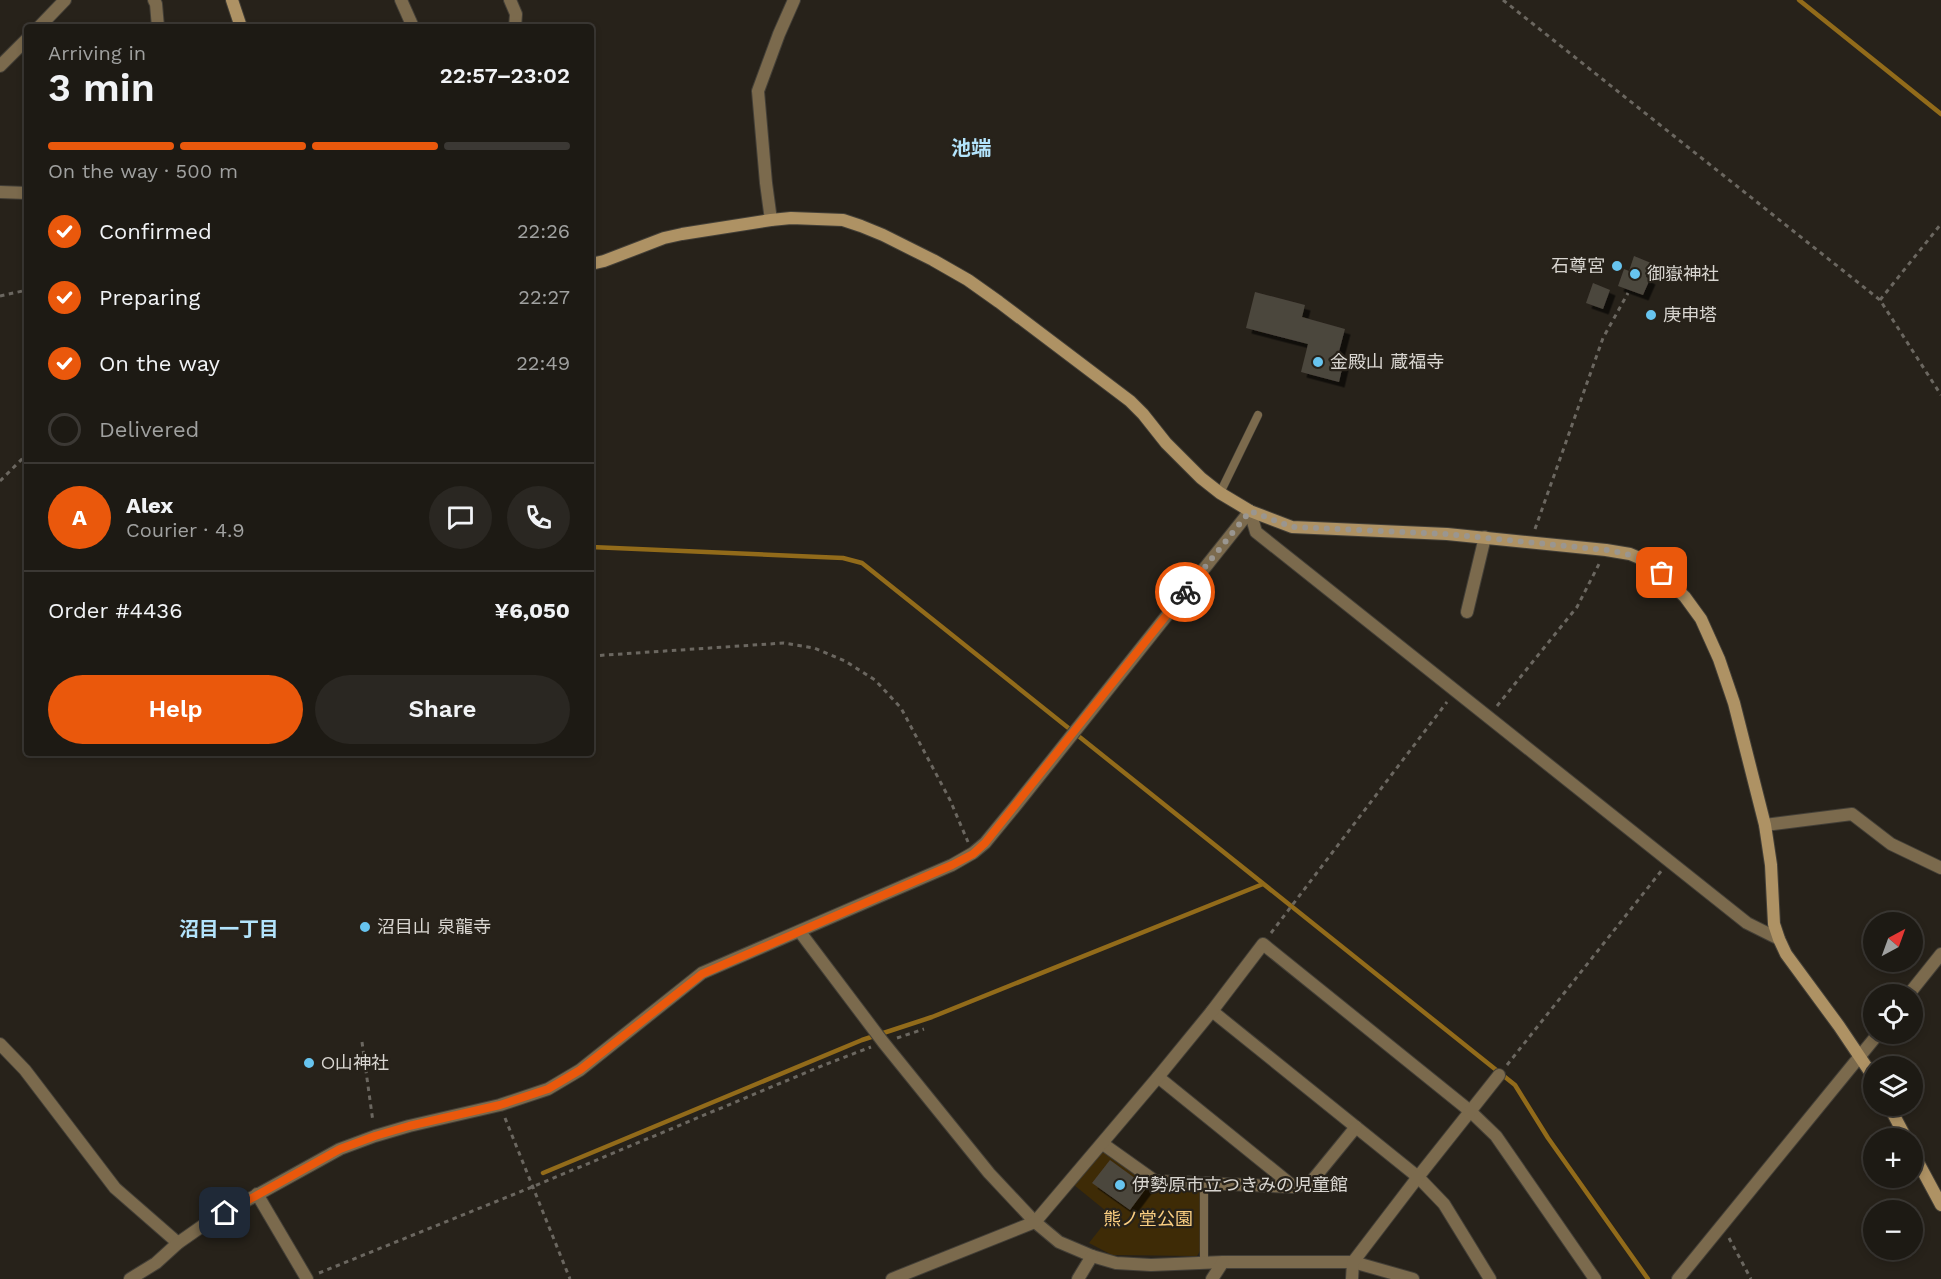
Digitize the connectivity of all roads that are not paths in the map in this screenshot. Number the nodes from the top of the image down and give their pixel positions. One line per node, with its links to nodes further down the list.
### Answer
1 (65, 0): 7 (street)
2 (154, 0): 8 (street)
3 (232, 0): 9 (street)
4 (401, 0): 10 (street)
5 (510, 0): 11 (street)
6 (795, 0): 16 (street)
7 (42, 24)
8 (158, 24)
9 (240, 24)
10 (412, 24)
11 (515, 24)
12 (24, 42): 13 (street)
13 (0, 66)
14 (0, 192): 15 (street)
15 (24, 193)
16 (771, 220): 17 (street); 19 (street)
17 (594, 263)
18 (1258, 415): 19 (lane)
19 (1220, 493): 20 (street)
20 (1250, 511): 21 (street); 25 (street); 26 (street)
21 (1485, 537): 22 (street); 23 (street)
22 (1467, 612)
23 (1765, 825): 24 (street); 26 (street)
24 (1941, 868)
25 (800, 932): 43 (street); 45 (street)
26 (1779, 939): 32 (street)
27 (1941, 954): 28 (street)
28 (1917, 984)
29 (1212, 1011): 35 (street); 36 (street); 37 (street)
30 (0, 1044): 46 (street)
31 (1870, 1044): 32 (street)
32 (1860, 1056): 33 (street); 60 (street)
33 (1863, 1061)
34 (1498, 1076): 36 (street)
35 (1158, 1077): 38 (street); 42 (street)
36 (1470, 1111): 40 (street); 59 (street)
37 (1356, 1127): 40 (street); 42 (street)
38 (1103, 1144): 41 (street); 45 (street)
39 (1923, 1171): 44 (street)
40 (1418, 1177): 49 (street); 58 (street)
41 (1204, 1184): 42 (street); 50 (lane)
42 (1294, 1187)
43 (257, 1194): 46 (street); 51 (street)
44 (1941, 1205)
45 (1035, 1222): 47 (street); 53 (street)
46 (178, 1243): 52 (street)
47 (1092, 1256): 50 (street); 54 (street)
48 (1223, 1262): 49 (street); 50 (street); 55 (street)
49 (1353, 1262): 56 (street); 57 (street)
50 (1204, 1263)
51 (307, 1278)
52 (130, 1279)
53 (892, 1279)
54 (1078, 1279)
55 (1212, 1279)
56 (1352, 1279)
57 (1413, 1279)
58 (1490, 1279)
59 (1595, 1279)
60 (1678, 1279)

